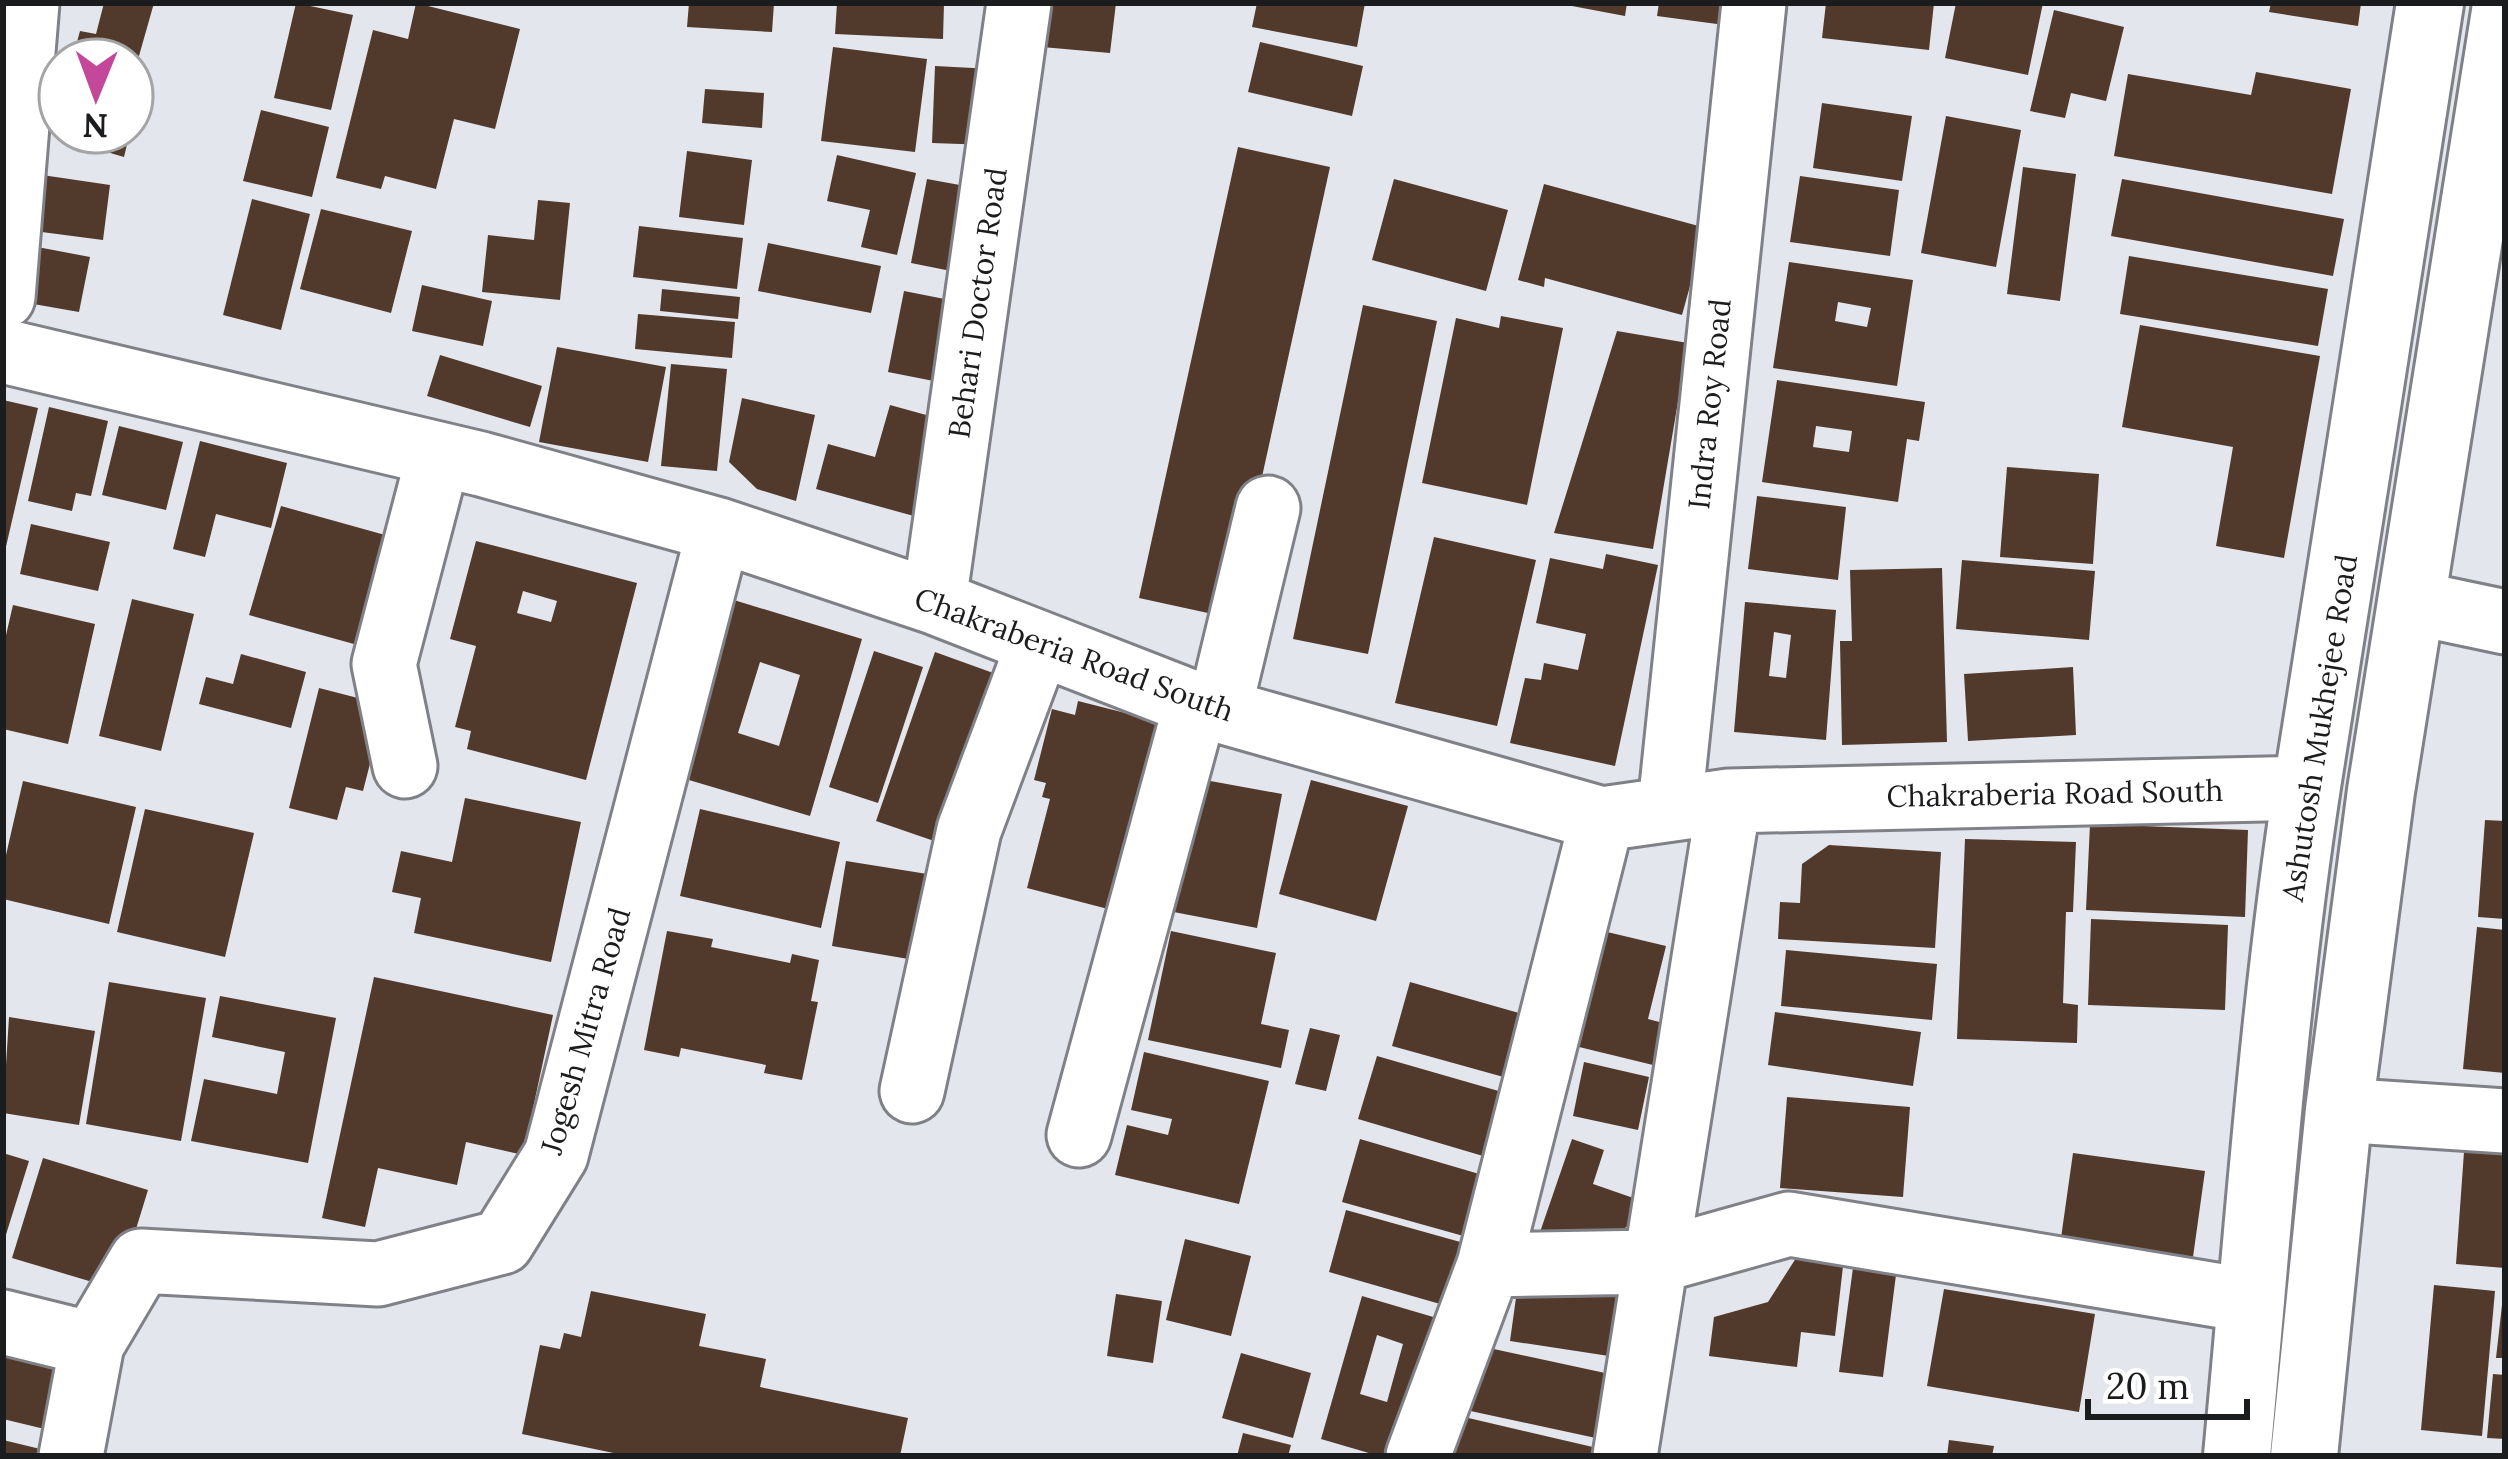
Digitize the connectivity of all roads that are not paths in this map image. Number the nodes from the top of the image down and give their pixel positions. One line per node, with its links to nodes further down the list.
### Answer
1 (27, 3): 7 (street)
2 (1019, 3): 12 (street, Behari Doctor Road)
3 (1754, 3): 20 (street, Indra Roy Road)
4 (2430, 3): 19 (main road, Ashutosh Mukhejee Road)
5 (2505, 12): 6 (main road)
6 (2488, 247): 13 (main road)
7 (3, 297)
8 (3, 351): 9 (street, Chakraberia Road South)
9 (439, 454): 11 (street, Chakraberia Road South); 18 (street)
10 (1268, 508): 16 (street)
11 (719, 530): 12 (street, Chakraberia Road South); 30 (street, Jogesh Mitra Road)
12 (934, 602): 15 (street, Chakraberia Road South)
13 (2415, 603): 14 (street); 17 (main road)
14 (2505, 622)
15 (1039, 644): 16 (street, Chakraberia Road South); 22 (street)
16 (1207, 708): 21 (street, Chakraberia Road South); 25 (street)
17 (2387, 755): 19 (street, Chakraberia Road South); 23 (main road)
18 (405, 766)
19 (2310, 767): 20 (street, Chakraberia Road South); 28 (main road, Ashutosh Mukhejee Road)
20 (1699, 804): 21 (street, Chakraberia Road South); 26 (street, Indra Roy Road)
21 (1601, 819): 27 (street)
22 (912, 1091)
23 (2339, 1110): 24 (street); 35 (main road)
24 (2505, 1121)
25 (1079, 1135)
26 (1653, 1262): 27 (street); 28 (street); 33 (street, Indra Roy Road)
27 (1489, 1265): 32 (street)
28 (2252, 1301): 34 (main road, Ashutosh Mukhejee Road)
29 (3, 1322): 30 (street)
30 (92, 1344): 31 (street, Jogesh Mitra Road)
31 (71, 1456)
32 (1418, 1456)
33 (1625, 1456)
34 (2237, 1456)
35 (2304, 1456)

